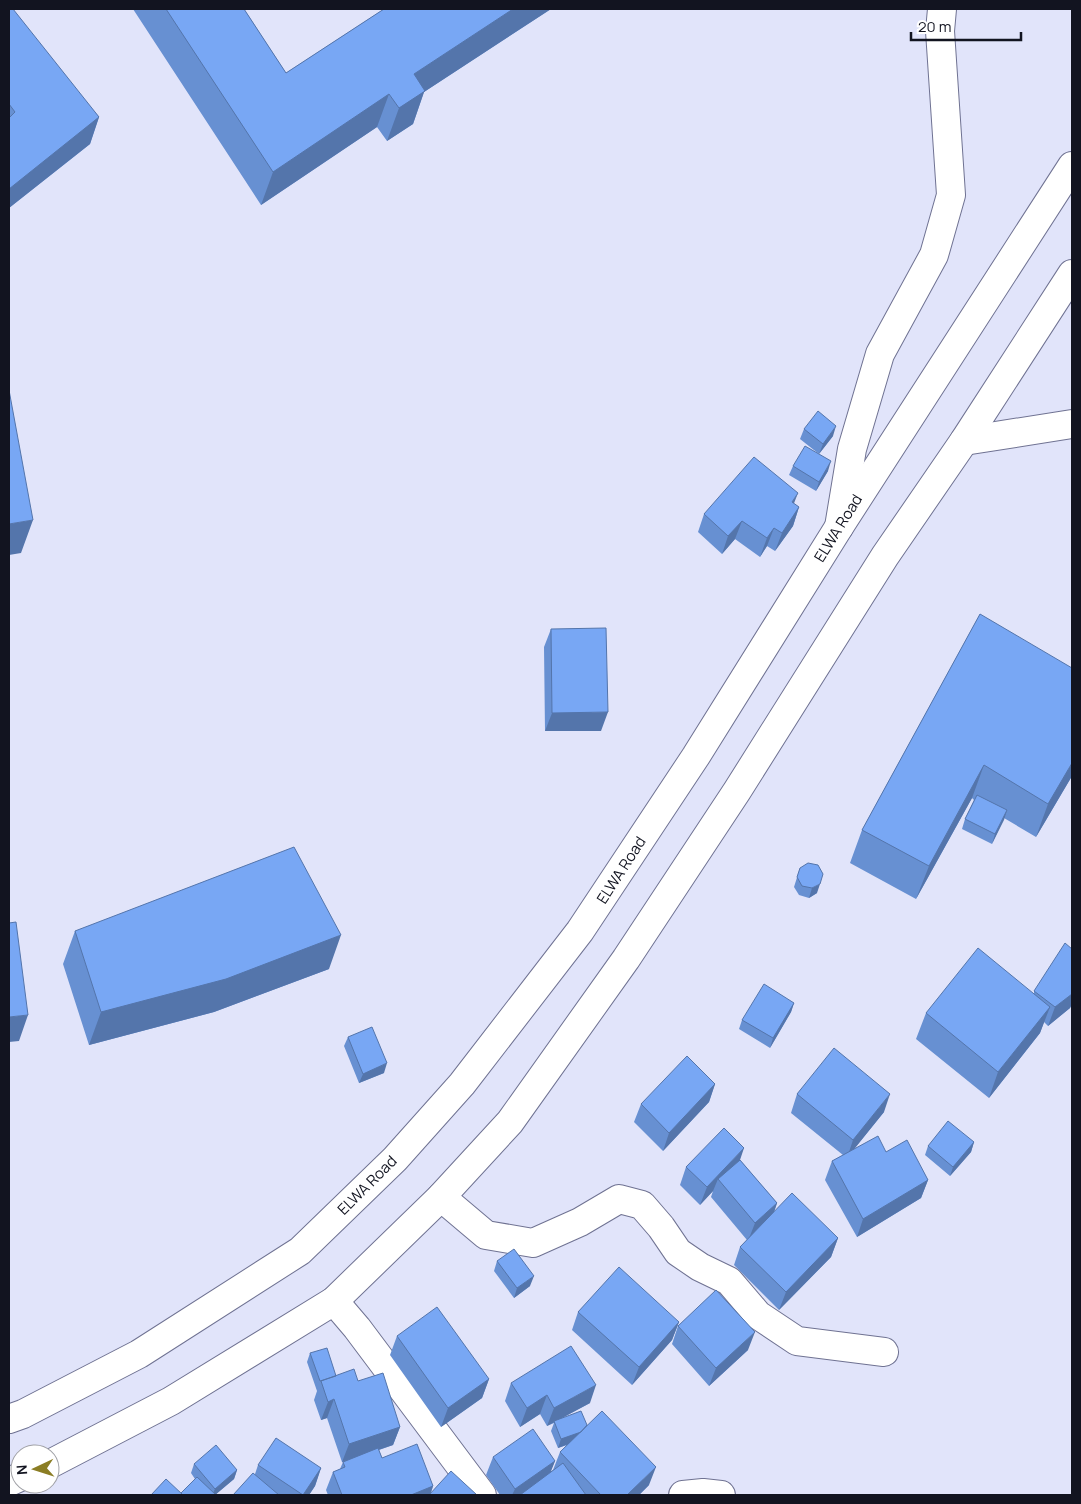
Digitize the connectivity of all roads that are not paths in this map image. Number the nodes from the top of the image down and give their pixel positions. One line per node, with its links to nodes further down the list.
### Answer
1 (942, 9): 6 (main road)
2 (1072, 166): 6 (main road, ELWA Road)
3 (1072, 274): 5 (main road)
4 (1072, 424): 5 (main road)
5 (964, 440): 7 (main road)
6 (839, 527): 10 (main road, ELWA Road)
7 (441, 1197): 8 (main road); 9 (main road)
8 (334, 1301): 11 (main road); 12 (main road)
9 (884, 1352)
10 (9, 1419)
11 (60, 1459)
12 (482, 1495)
13 (683, 1495): 14 (main road)
14 (721, 1495)

